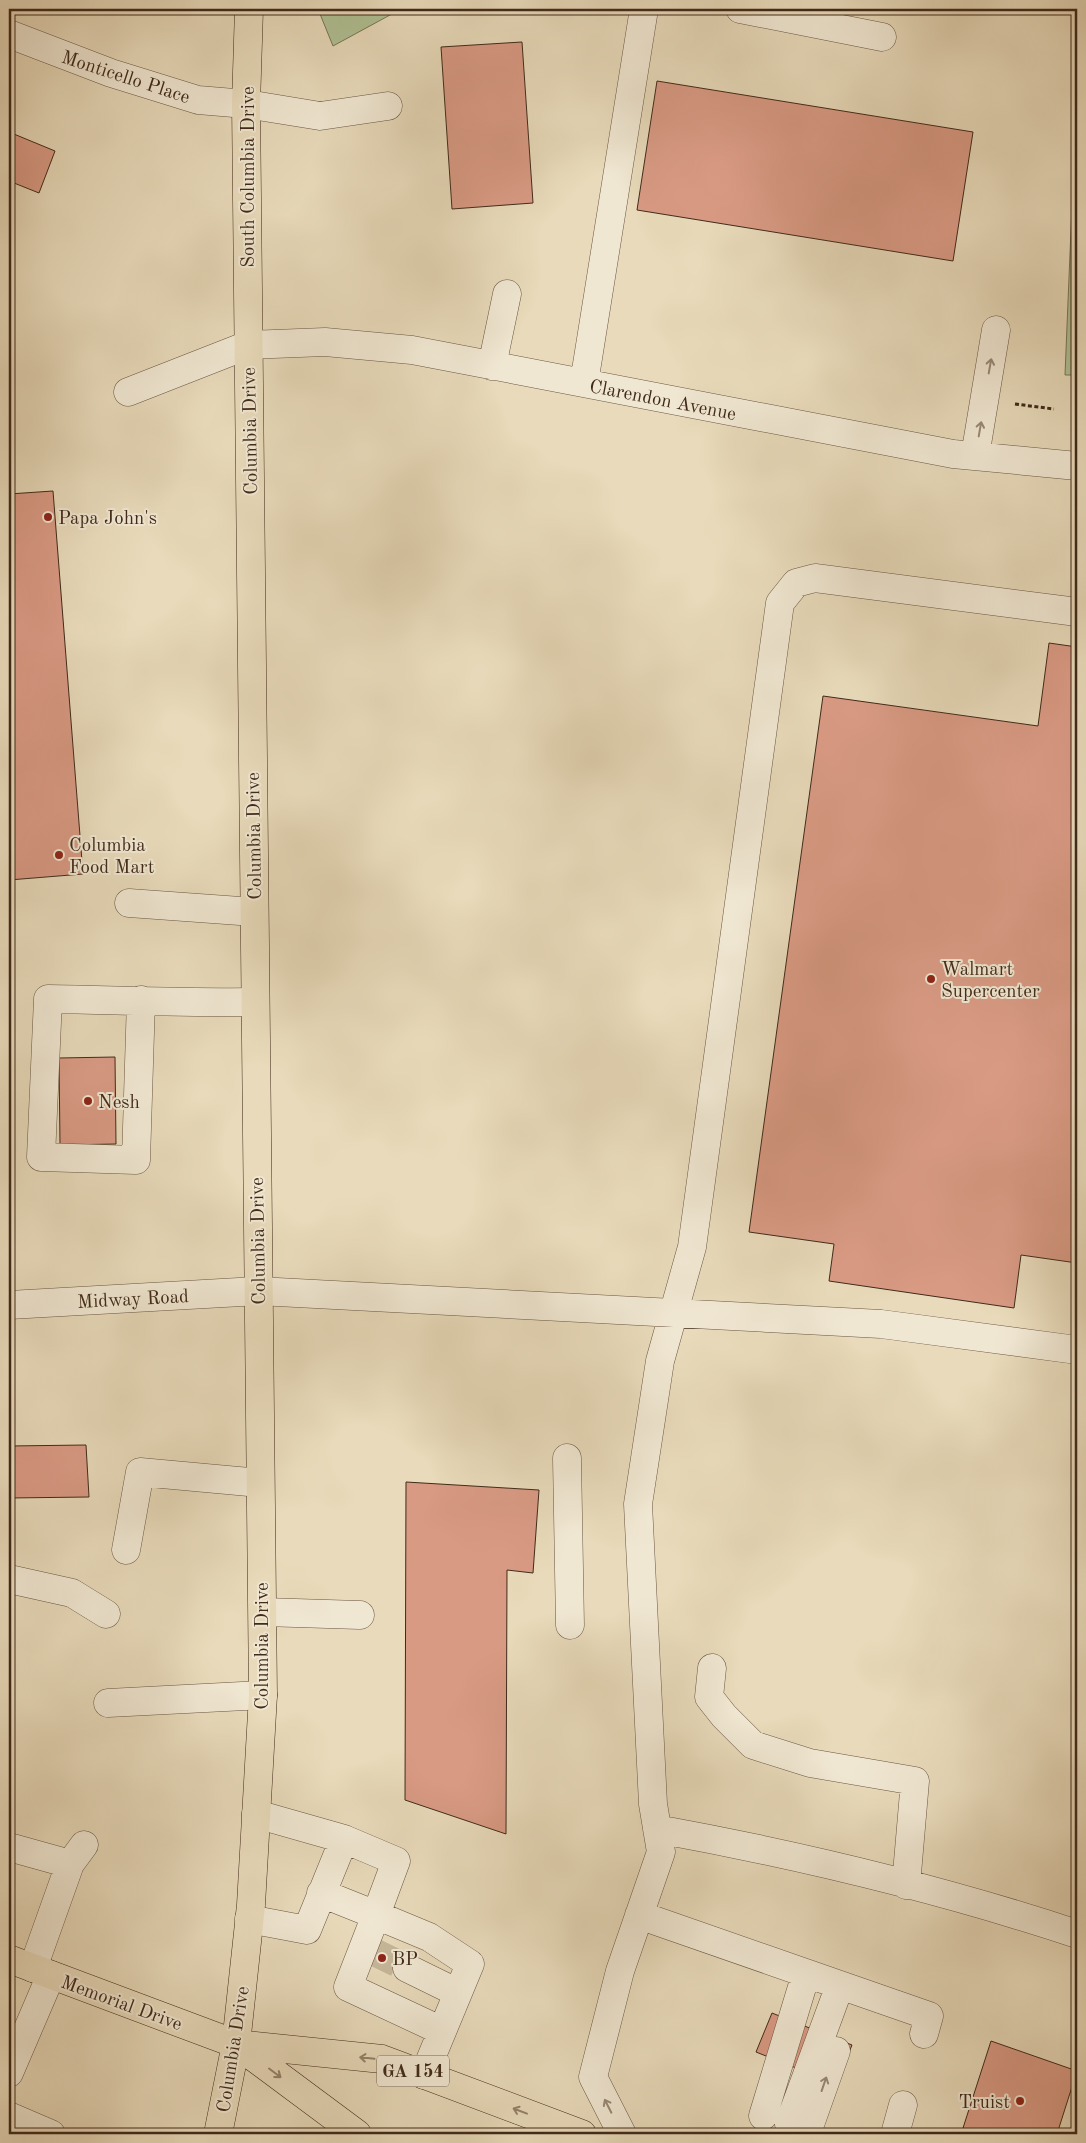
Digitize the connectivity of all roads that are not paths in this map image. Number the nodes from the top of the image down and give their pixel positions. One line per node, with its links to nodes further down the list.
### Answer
1 (249, 9): 6 (main road, South Columbia Drive)
2 (644, 9): 12 (street)
3 (740, 9): 5 (street)
4 (9, 34): 6 (street, Monticello Place)
5 (882, 37)
6 (246, 104): 7 (street, Monticello Place); 10 (main road, South Columbia Drive)
7 (388, 106)
8 (507, 294): 11 (street)
9 (996, 330): 14 (street, one-way to 9)
10 (248, 345): 11 (street, Clarendon Avenue); 13 (street, Clarendon Avenue); 18 (main road, Columbia Drive)
11 (492, 366): 12 (street, Clarendon Avenue)
12 (584, 383): 14 (street, Clarendon Avenue)
13 (128, 392)
14 (975, 456): 15 (street, Clarendon Avenue)
15 (1077, 466)
16 (1077, 612): 23 (street)
17 (129, 903): 18 (street)
18 (254, 912): 20 (main road, Columbia Drive)
19 (141, 1000): 19 (street); 20 (street)
20 (255, 1002): 21 (main road, Columbia Drive)
21 (258, 1290): 22 (street, Midway Road); 23 (street, Midway Road); 26 (main road, Columbia Drive)
22 (9, 1306)
23 (673, 1314): 24 (street, Midway Road); 37 (street)
24 (1077, 1350)
25 (567, 1458): 32 (street)
26 (260, 1483): 27 (street); 29 (main road, Columbia Drive)
27 (126, 1550)
28 (9, 1579): 30 (street)
29 (263, 1612): 31 (street); 34 (main road, Columbia Drive)
30 (106, 1614)
31 (360, 1615)
32 (570, 1625)
33 (712, 1668): 40 (street)
34 (263, 1695): 35 (street); 36 (main road, Columbia Drive)
35 (108, 1703)
36 (256, 1814): 38 (street); 44 (main road, Columbia Drive)
37 (657, 1829): 40 (street); 43 (street)
38 (344, 1838): 41 (street); 42 (street)
39 (9, 1848): 46 (street)
40 (906, 1885): 45 (street)
41 (321, 1892): 42 (street); 44 (street)
42 (376, 1915): 49 (street); 50 (street)
43 (639, 1915): 48 (street); 61 (street, one-way to 43)
44 (249, 1919): 52 (main road, Columbia Drive)
45 (1077, 1934)
46 (31, 1968): 52 (main road, Memorial Drive / GA 154); 53 (street)
47 (408, 1968): 49 (street)
48 (832, 1982): 48 (street, one-way to 48); 51 (street)
49 (458, 1993): 50 (street)
50 (442, 2031): 54 (street)
51 (924, 2034)
52 (236, 2044): 54 (main road, Memorial Drive / GA 154, one-way to 52); 58 (main road, Columbia Drive); 59 (main road, Memorial Drive / GA 154, one-way to 59)
53 (9, 2073)
54 (424, 2075): 60 (main road, Memorial Drive / GA 154, one-way to 54)
55 (903, 2105): 62 (street)
56 (9, 2116): 57 (street)
57 (51, 2134)
58 (218, 2134)
59 (357, 2134)
60 (582, 2134)
61 (622, 2134)
62 (895, 2134)

